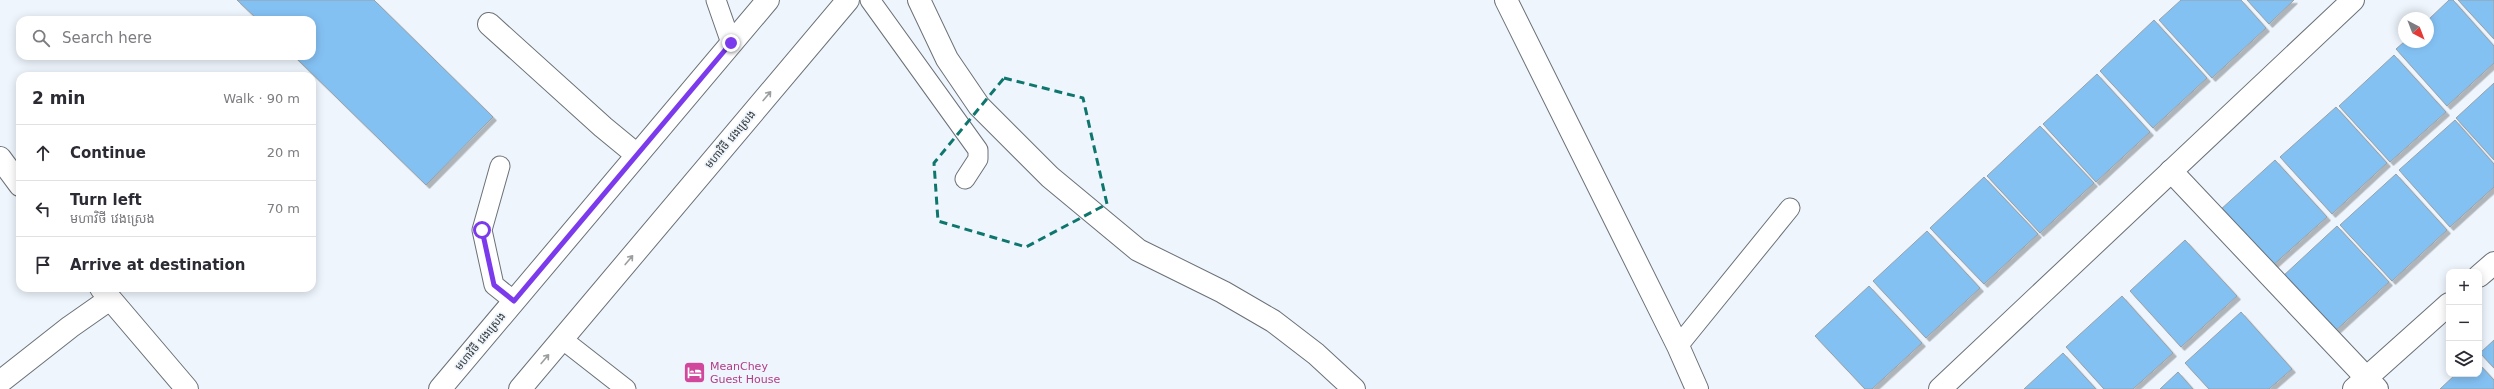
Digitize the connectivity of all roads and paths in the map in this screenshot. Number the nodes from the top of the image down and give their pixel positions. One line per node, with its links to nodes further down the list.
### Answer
1 (716, 0): 9 (lane)
2 (768, 0): 9 (street, មហាវិថី វេងស្រេង)
3 (848, 0): 22 (street, មហាវិថី វេងស្រេង, one-way to 3)
4 (870, 0): 14 (lane)
5 (919, 0): 30 (street)
6 (1506, 0): 23 (street)
7 (2354, 0): 13 (street)
8 (489, 24): 10 (street)
9 (731, 43): 10 (street, មហាវិថី វេងស្រេង)
10 (637, 155): 20 (street, មហាវិថី វេងស្រេង)
11 (0, 158): 15 (street)
12 (500, 166): 20 (lane)
13 (2171, 171): 25 (street); 32 (street)
14 (965, 179)
15 (16, 180)
16 (1790, 208): 23 (lane)
17 (2494, 263): 18 (street)
18 (2482, 273)
19 (106, 294): 24 (street); 26 (street)
20 (514, 301): 27 (street, មហាវិថី វេងស្រេង)
21 (2448, 305): 25 (street)
22 (562, 339): 28 (street, មហាវិថី វេងស្រេង, one-way to 22); 29 (lane)
23 (1678, 346): 31 (street)
24 (0, 382)
25 (2366, 385)
26 (187, 389)
27 (440, 389)
28 (520, 389)
29 (626, 389)
30 (1354, 389)
31 (1696, 389)
32 (1940, 389)

